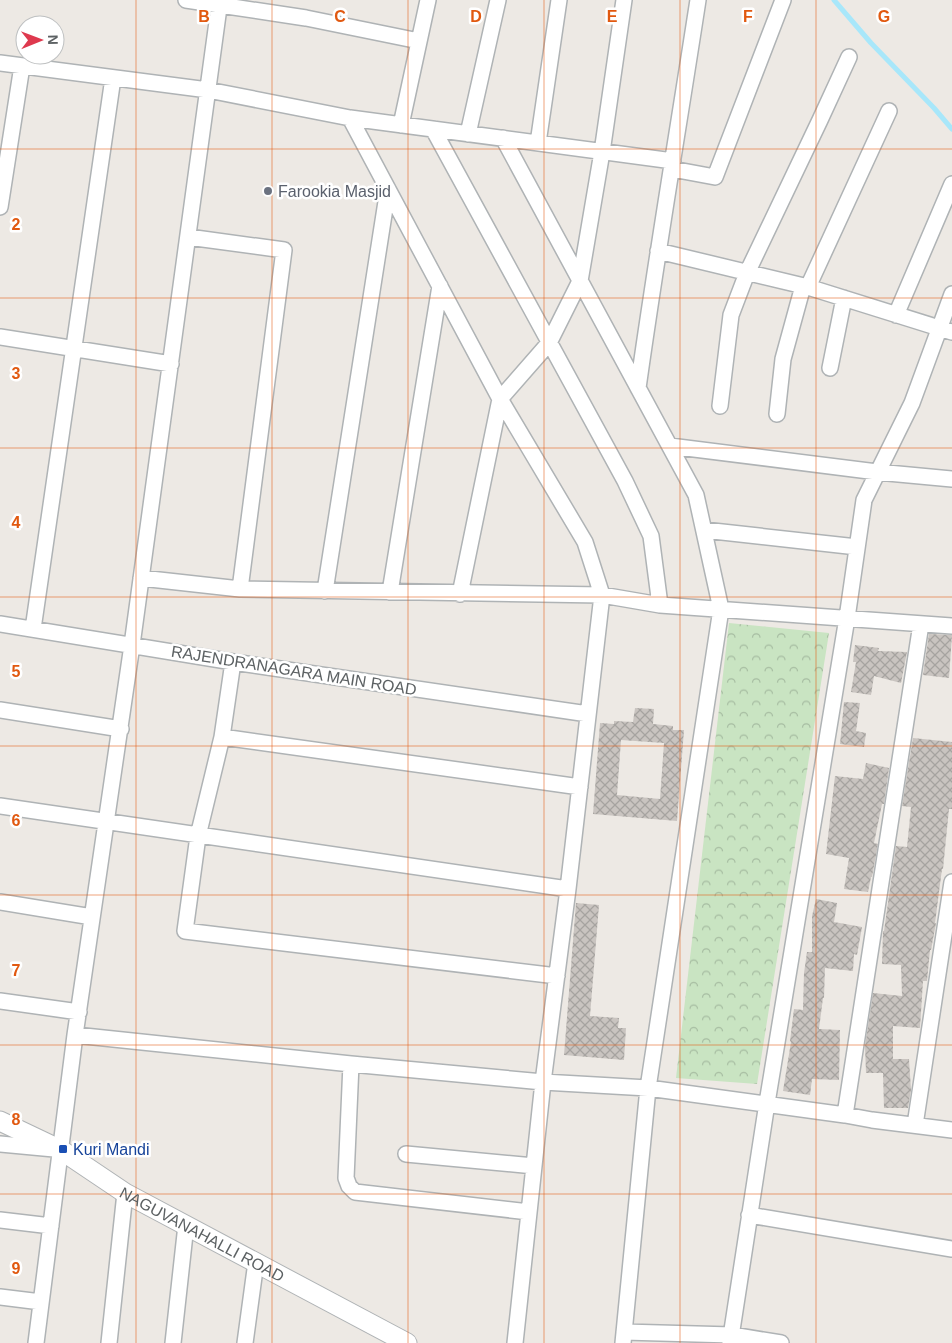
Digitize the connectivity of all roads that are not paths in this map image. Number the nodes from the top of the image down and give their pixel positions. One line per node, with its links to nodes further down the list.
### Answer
1 (186, 0): 8 (street)
2 (428, 0): 9 (street)
3 (498, 0): 19 (street)
4 (560, 0): 21 (street)
5 (624, 0): 22 (street)
6 (698, 0): 23 (street)
7 (783, 0): 23 (street)
8 (219, 3): 9 (street); 14 (street)
9 (419, 41): 17 (street)
10 (848, 57): 30 (street)
11 (0, 63): 12 (street)
12 (22, 66): 13 (street); 24 (street)
13 (113, 78): 14 (street); 40 (street)
14 (208, 90): 16 (street); 28 (street)
15 (889, 111): 33 (street)
16 (350, 118): 17 (street); 26 (street)
17 (401, 125): 18 (street)
18 (433, 129): 19 (street); 39 (street)
19 (468, 134): 20 (street)
20 (503, 138): 21 (street); 31 (street)
21 (538, 143): 22 (street)
22 (602, 152): 23 (street); 31 (street)
23 (672, 165): 29 (street)
24 (3, 166): 27 (street)
25 (952, 184): 36 (street)
26 (388, 188): 32 (street); 54 (street)
27 (0, 207)
28 (188, 237): 41 (street); 53 (street)
29 (658, 251): 30 (street); 43 (street)
30 (747, 273): 33 (street); 45 (street)
31 (580, 282): 39 (street); 43 (street)
32 (440, 286): 44 (street); 55 (street)
33 (806, 287): 35 (street); 46 (street)
34 (952, 294): 37 (street)
35 (844, 298): 36 (street); 42 (street)
36 (896, 315): 37 (street)
37 (945, 330): 48 (street)
38 (0, 337): 40 (street)
39 (549, 343): 44 (street); 58 (street)
40 (74, 349): 41 (street); 64 (street)
41 (171, 364): 52 (street)
42 (830, 368)
43 (638, 388): 47 (street)
44 (500, 399): 56 (street); 57 (street)
45 (720, 406)
46 (777, 414)
47 (670, 446): 48 (street); 50 (street)
48 (877, 472): 49 (street); 51 (street)
49 (952, 479)
50 (704, 530): 51 (street); 59 (street)
51 (857, 547): 60 (street)
52 (142, 578): 53 (street); 65 (street)
53 (240, 589): 54 (street)
54 (325, 591): 55 (street)
55 (390, 592): 56 (street)
56 (460, 594): 57 (street)
57 (602, 595): 58 (street); 68 (street)
58 (660, 605): 59 (street)
59 (721, 609): 60 (street); 85 (street)
60 (847, 618): 62 (street); 86 (street)
61 (0, 624): 64 (street, RAJENDRANAGARA MAIN ROAD)
62 (921, 624): 63 (street); 87 (street)
63 (952, 626)
64 (33, 629): 65 (street, RAJENDRANAGARA MAIN ROAD)
65 (132, 645): 66 (street, RAJENDRANAGARA MAIN ROAD); 69 (street)
66 (233, 662): 68 (street, RAJENDRANAGARA MAIN ROAD); 70 (street)
67 (0, 710): 69 (street)
68 (588, 714): 71 (street)
69 (120, 729): 73 (street)
70 (222, 737): 71 (street); 74 (street)
71 (580, 787): 76 (street)
72 (0, 806): 73 (street)
73 (106, 821): 74 (street); 78 (street)
74 (198, 836): 76 (street); 79 (street)
75 (952, 882): 89 (street)
76 (568, 890): 79 (street)
77 (0, 902): 78 (street)
78 (92, 917): 81 (street)
79 (557, 976): 84 (street)
80 (0, 1000): 81 (street)
81 (79, 1012): 82 (street)
82 (75, 1035): 83 (street); 92 (street)
83 (351, 1064): 84 (street); 96 (street)
84 (543, 1082): 85 (street); 94 (street)
85 (648, 1088): 86 (street); 105 (street)
86 (766, 1103): 87 (street); 97 (street)
87 (845, 1115): 89 (street)
88 (0, 1121): 92 (street, NAGUVANAHALLI ROAD)
89 (915, 1125): 90 (street)
90 (952, 1130)
91 (0, 1144): 92 (street)
92 (61, 1150): 95 (street, NAGUVANAHALLI ROAD); 100 (street)
93 (406, 1154): 94 (street)
94 (534, 1166): 96 (street)
95 (125, 1193): 99 (street, NAGUVANAHALLI ROAD); 108 (street)
96 (529, 1212): 112 (street)
97 (749, 1215): 101 (street); 106 (street)
98 (0, 1220): 100 (street)
99 (186, 1225): 102 (street, NAGUVANAHALLI ROAD); 109 (street)
100 (51, 1226): 104 (street)
101 (952, 1249)
102 (256, 1262): 110 (street); 111 (street, NAGUVANAHALLI ROAD)
103 (0, 1297): 104 (street)
104 (41, 1302): 107 (street)
105 (624, 1337): 106 (street)
106 (731, 1339): 113 (street)
107 (36, 1343)
108 (109, 1343)
109 (173, 1343)
110 (245, 1343)
111 (408, 1343)
112 (515, 1343)
113 (781, 1343)

